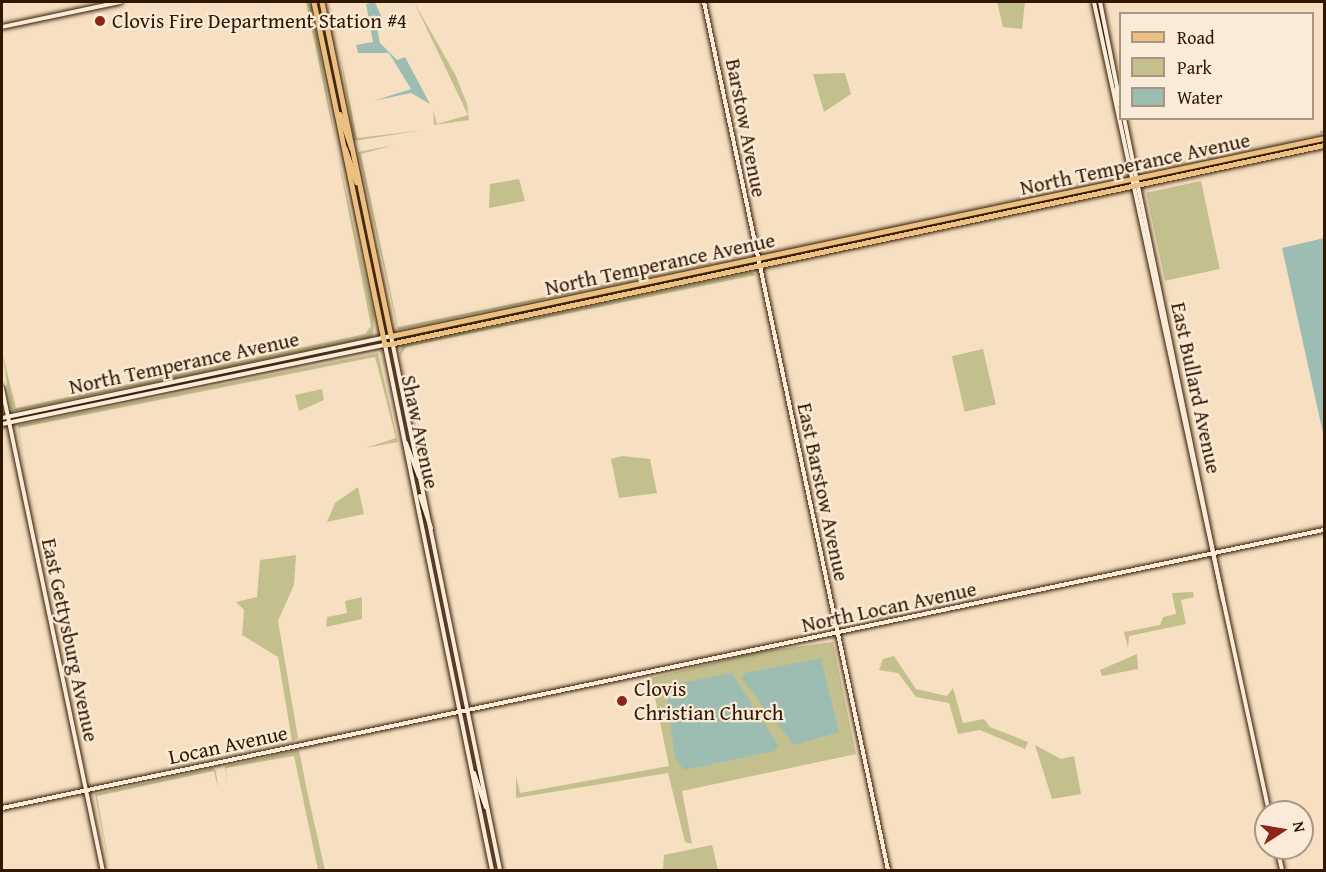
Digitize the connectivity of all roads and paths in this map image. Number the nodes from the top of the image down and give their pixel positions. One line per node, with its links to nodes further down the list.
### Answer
1 (120, 2): 7 (main road)
2 (314, 2): 11 (main road, Shaw Avenue)
3 (322, 2): 16 (main road, Shaw Avenue)
4 (704, 2): 20 (main road, Barstow Avenue)
5 (1094, 2): 8 (main road)
6 (1100, 2): 9 (main road)
7 (2, 27)
8 (1111, 88): 10 (main road); 17 (main road)
9 (1119, 99)
10 (1119, 102)
11 (335, 103): 15 (main road, Shaw Avenue); 16 (main road)
12 (1124, 120): 17 (main road)
13 (1324, 138): 17 (main road, North Temperance Avenue)
14 (1324, 145): 18 (main road, North Temperance Avenue)
15 (344, 147): 19 (main road); 22 (main road, Shaw Avenue)
16 (352, 148): 19 (main road, Shaw Avenue)
17 (1133, 182): 18 (main road, East Bullard Avenue); 20 (main road, North Temperance Avenue)
18 (1135, 189): 20 (main road, North Temperance Avenue); 35 (main road, East Bullard Avenue)
19 (361, 193): 21 (main road, Shaw Avenue)
20 (759, 263): 21 (main road, North Temperance Avenue); 23 (main road, North Temperance Avenue); 36 (main road, East Barstow Avenue)
21 (391, 336): 22 (main road, North Temperance Avenue); 23 (main road, Shaw Avenue)
22 (383, 338): 24 (main road, Shaw Avenue); 26 (main road, North Temperance Avenue)
23 (393, 344): 24 (main road, North Temperance Avenue); 31 (main road, Shaw Avenue)
24 (385, 345): 28 (main road, North Temperance Avenue); 30 (main road, Shaw Avenue)
25 (2, 388): 26 (main road, East Gettysburg Avenue)
26 (7, 416): 27 (main road, North Temperance Avenue); 28 (main road, East Gettysburg Avenue)
27 (2, 418)
28 (9, 423): 29 (main road, North Temperance Avenue); 40 (main road, East Gettysburg Avenue)
29 (2, 424)
30 (406, 442): 31 (main road); 32 (main road, Shaw Avenue)
31 (421, 480): 33 (main road, Shaw Avenue)
32 (416, 490): 33 (main road); 38 (main road, Shaw Avenue)
33 (431, 528): 37 (main road, Shaw Avenue)
34 (1324, 530): 35 (main road, North Locan Avenue)
35 (1213, 554): 36 (main road, North Locan Avenue); 41 (main road, East Bullard Avenue)
36 (837, 633): 37 (main road, North Locan Avenue); 47 (main road, East Barstow Avenue)
37 (468, 710): 38 (main road, North Locan Avenue); 42 (main road, Shaw Avenue)
38 (460, 711): 39 (main road, Shaw Avenue); 40 (main road, Locan Avenue)
39 (470, 766): 42 (main road); 45 (main road, Shaw Avenue)
40 (86, 790): 43 (main road, Locan Avenue); 44 (main road, East Gettysburg Avenue)
41 (1266, 800)
42 (486, 807): 46 (main road, Shaw Avenue)
43 (2, 808)
44 (104, 870)
45 (492, 870)
46 (500, 870)
47 (888, 870)

